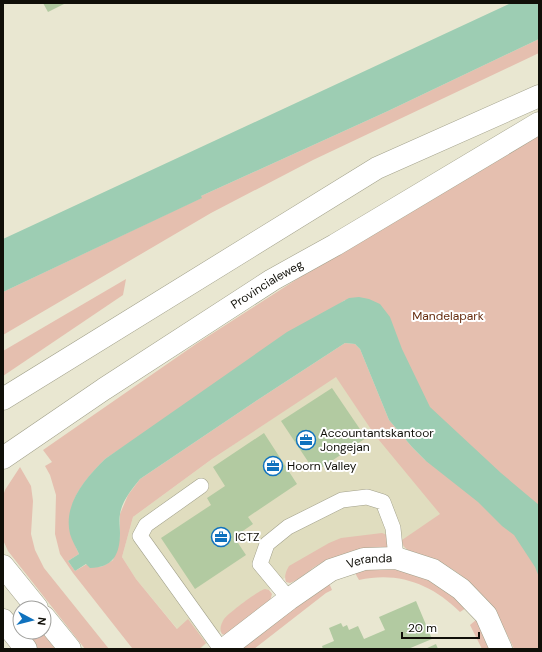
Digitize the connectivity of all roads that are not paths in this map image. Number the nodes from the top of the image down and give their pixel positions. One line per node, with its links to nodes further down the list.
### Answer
1 (539, 96): 3 (main road)
2 (539, 123): 4 (main road, Provincialeweg)
3 (3, 399)
4 (3, 458)
5 (201, 486): 14 (lane)
6 (396, 558): 8 (main road, Veranda); 8 (lane); 15 (main road, Veranda)
7 (3, 566): 9 (main road)
8 (288, 599): 14 (main road, Veranda)
9 (31, 600)
10 (3, 620): 12 (main road)
11 (52, 627): 13 (main road)
12 (26, 649)
13 (70, 649)
14 (222, 649)
15 (501, 649)

